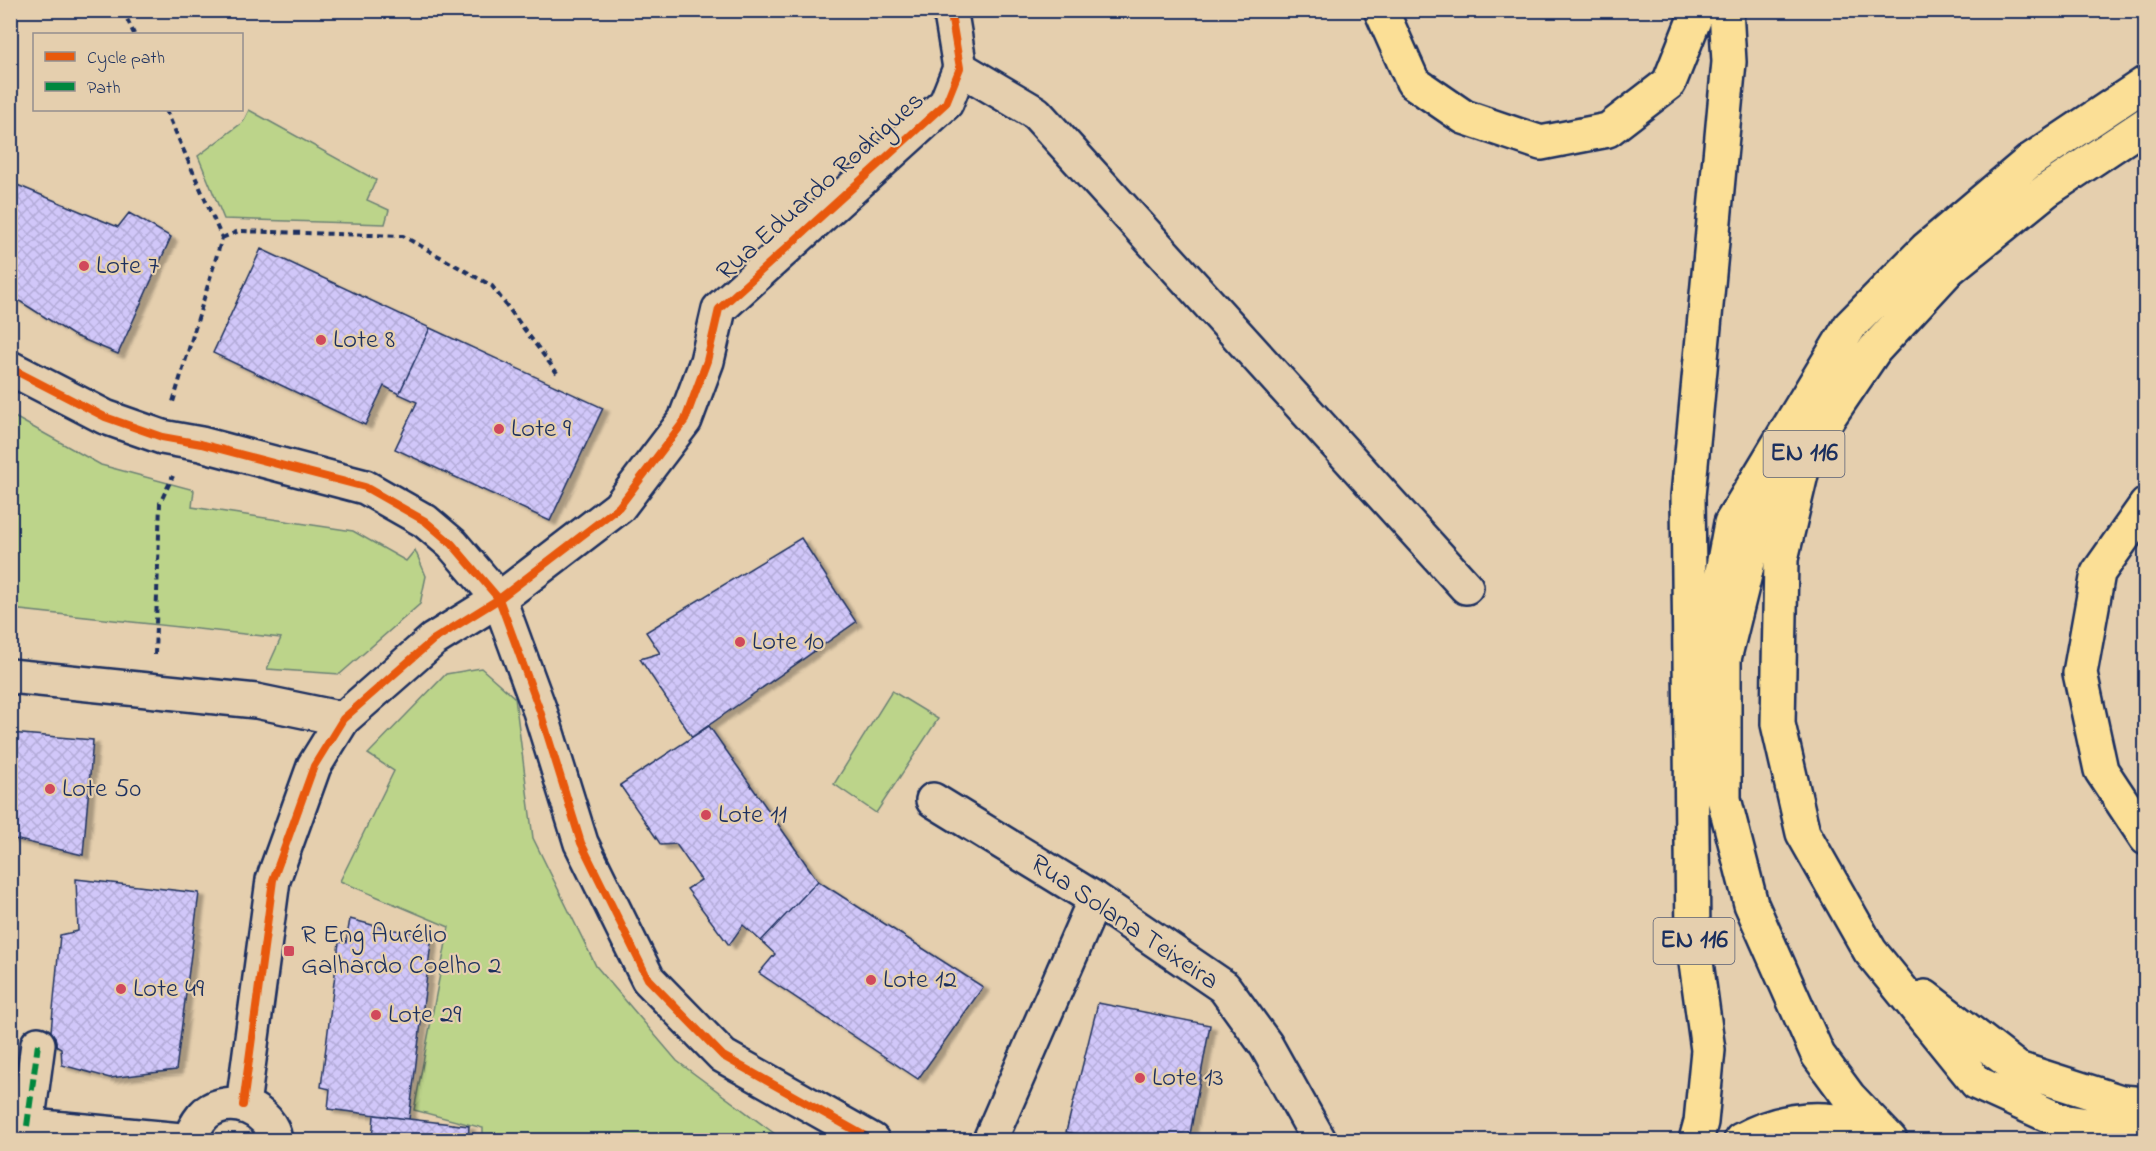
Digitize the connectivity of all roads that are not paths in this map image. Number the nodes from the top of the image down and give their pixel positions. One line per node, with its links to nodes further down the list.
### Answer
1 (947, 10): 5 (street)
2 (1380, 10): 3 (main road)
3 (1698, 10)
4 (1726, 10): 15 (main road)
5 (960, 68): 11 (street); 12 (street, Rua Eduardo Rodrigues)
6 (2145, 83): 15 (main road, EN 116)
7 (2145, 124): 9 (main road, EN 116)
8 (10, 368): 12 (street)
9 (1807, 449): 19 (main road); 33 (main road, EN 116)
10 (2145, 505): 17 (main road)
11 (1466, 587)
12 (498, 599): 14 (street, Rua Eduardo Rodrigues); 28 (street)
13 (10, 675): 14 (street)
14 (344, 719): 22 (street, Rua Eduardo Rodrigues)
15 (1691, 740): 31 (main road, EN 116)
16 (933, 800): 18 (street, Rua Solana Teixeira)
17 (2145, 838)
18 (1095, 899): 29 (street); 30 (street, Rua Solana Teixeira)
19 (1870, 951): 21 (main road); 24 (main road)
20 (38, 1044): 23 (street)
21 (2145, 1104)
22 (243, 1105): 26 (street); 27 (street)
23 (19, 1125): 25 (street)
24 (2145, 1134)
25 (181, 1140)
26 (189, 1140)
27 (275, 1140)
28 (872, 1140)
29 (990, 1140)
30 (1319, 1140)
31 (1696, 1140)
32 (1741, 1140): 33 (main road)
33 (1890, 1140)

